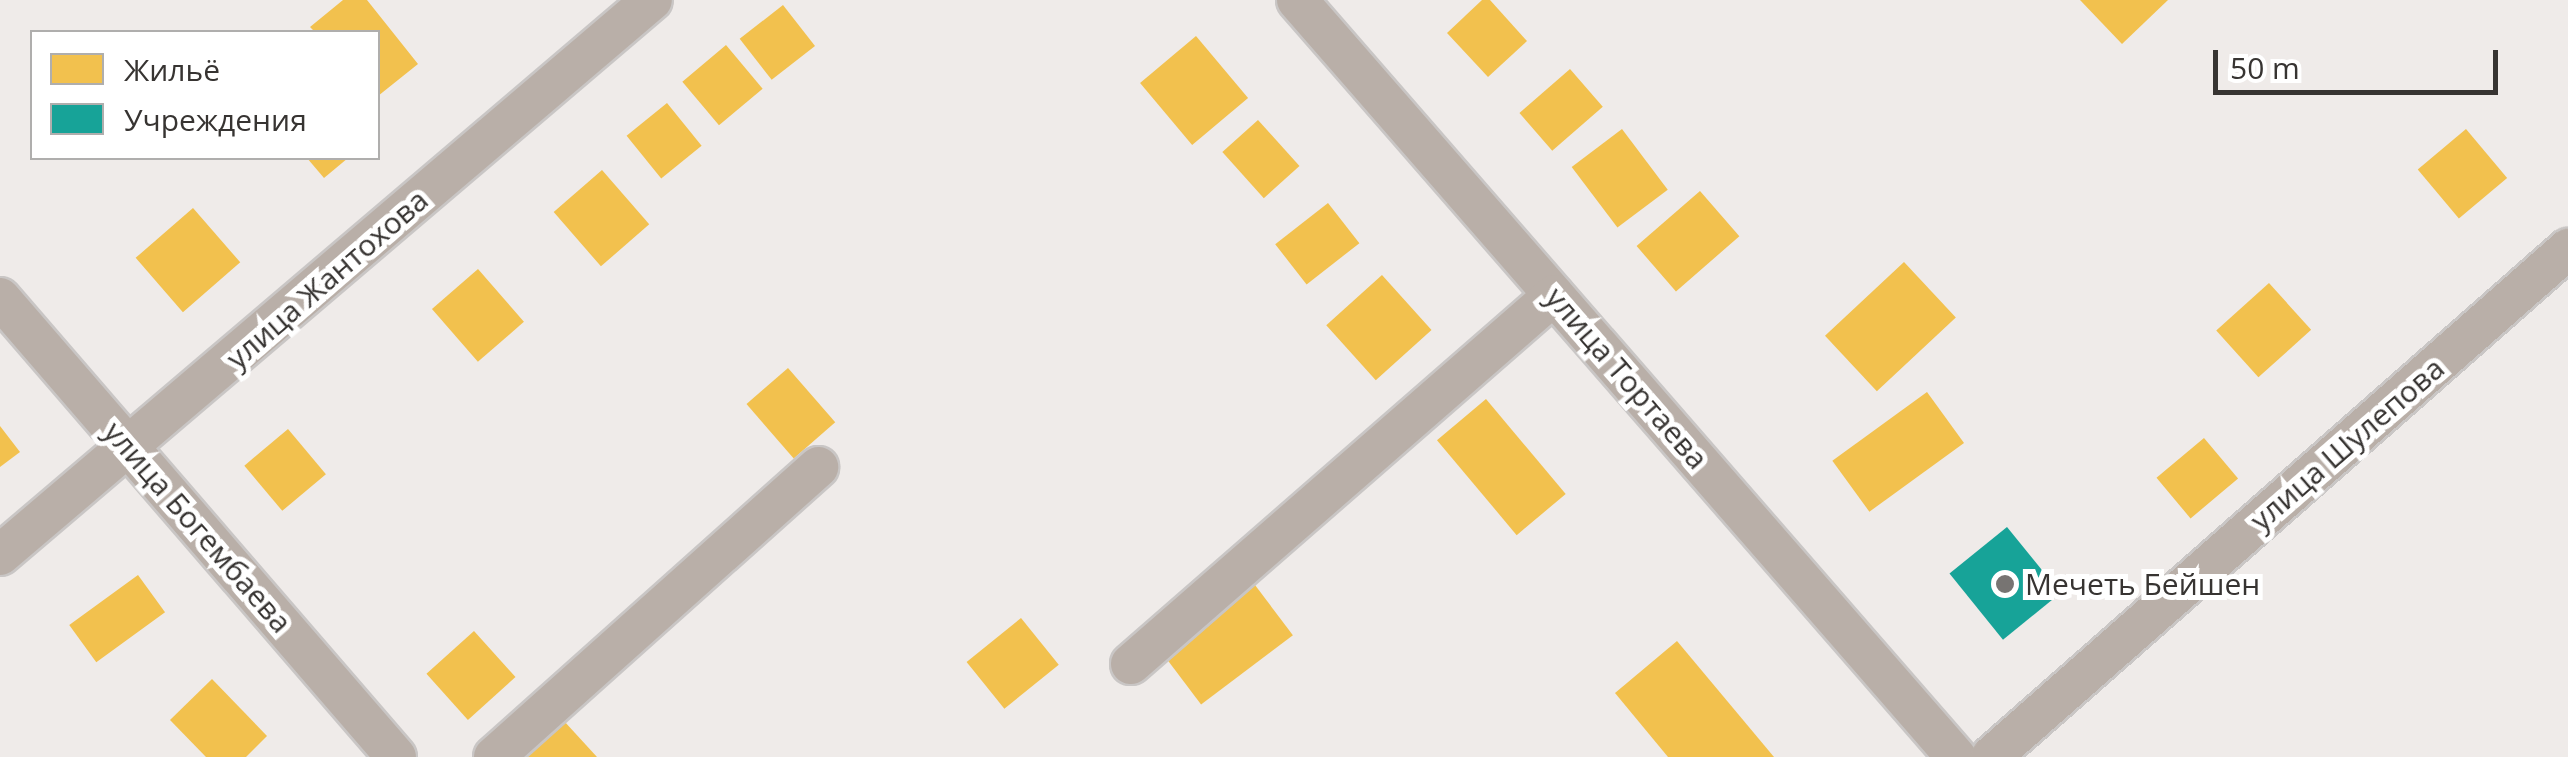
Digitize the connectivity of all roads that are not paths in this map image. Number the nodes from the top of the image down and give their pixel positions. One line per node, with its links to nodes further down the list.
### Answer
1 (652, 0): 6 (street, улица Жантохова)
2 (1298, 0): 4 (street, улица Тортаева)
3 (2568, 250): 13 (street, улица Шулепова)
4 (1554, 295): 9 (street); 12 (street, улица Тортаева)
5 (0, 298): 6 (street, улица Богембаева)
6 (130, 448): 8 (street, улица Жантохова); 10 (street, улица Богембаева)
7 (818, 468): 11 (street)
8 (0, 555)
9 (1130, 664)
10 (396, 757)
11 (494, 757)
12 (1956, 757)
13 (1990, 757)

